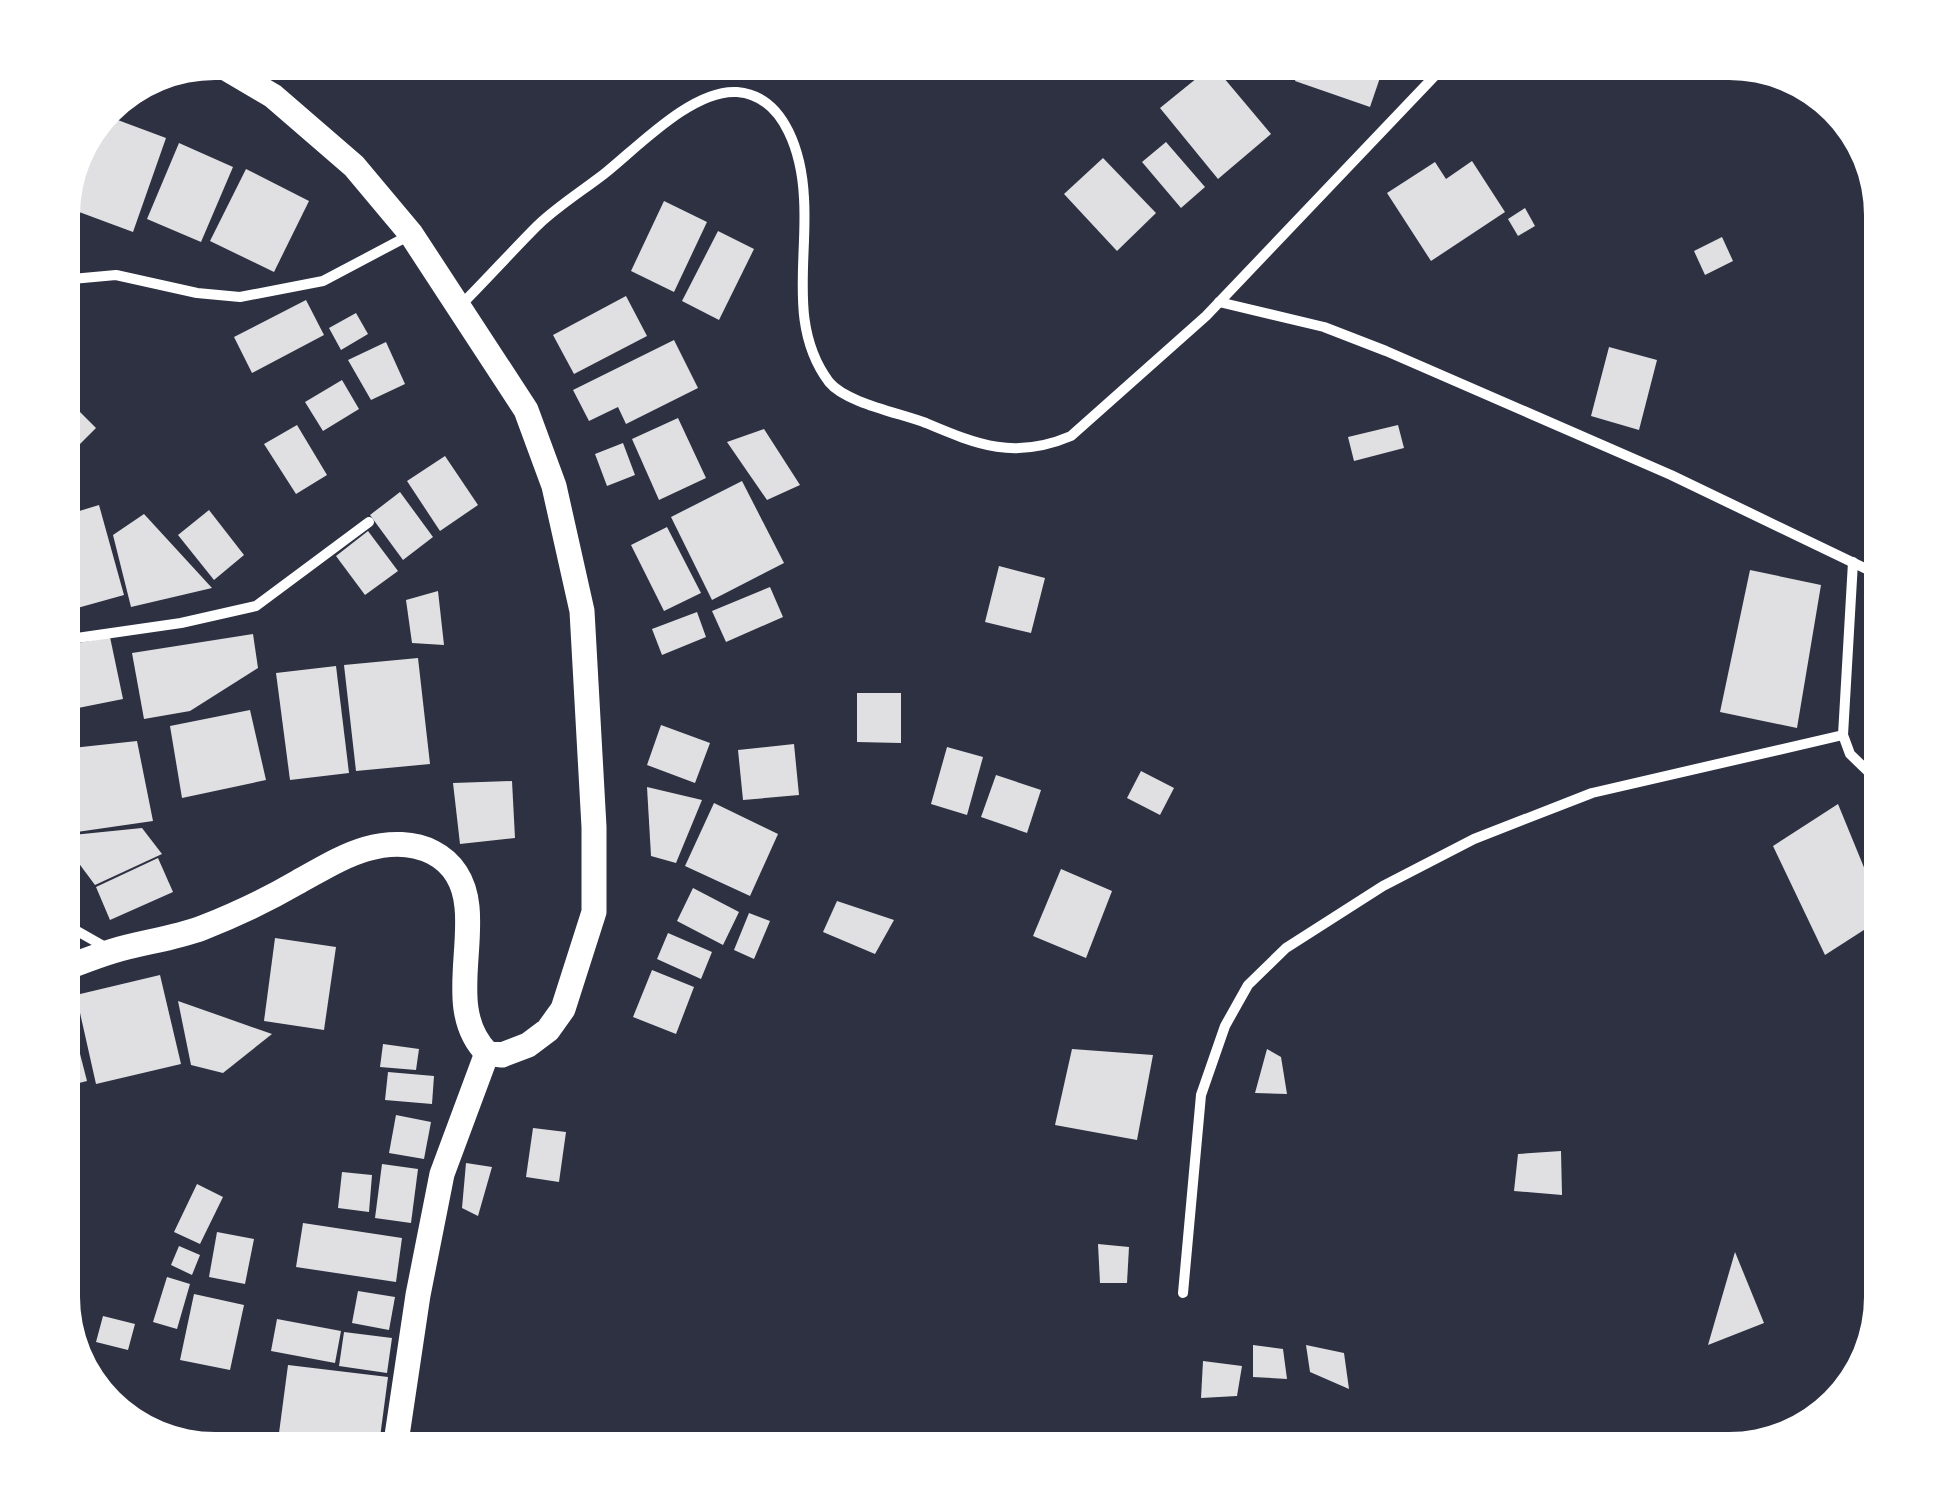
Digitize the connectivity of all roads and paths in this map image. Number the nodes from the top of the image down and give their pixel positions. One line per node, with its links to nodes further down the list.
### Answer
1 (247, 80): 3 (main road)
2 (1430, 80): 5 (street)
3 (410, 234): 4 (street); 6 (main road)
4 (80, 277)
5 (1219, 302): 6 (street); 8 (street)
6 (458, 308): 16 (main road)
7 (368, 522): 10 (street)
8 (1853, 562): 9 (street); 11 (street)
9 (1864, 567)
10 (80, 637)
11 (1843, 735): 12 (street); 17 (street)
12 (1864, 767)
13 (80, 933): 14 (street)
14 (112, 951): 15 (main road); 16 (main road)
15 (80, 963)
16 (488, 1052): 18 (main road)
17 (1183, 1292)
18 (398, 1432)

